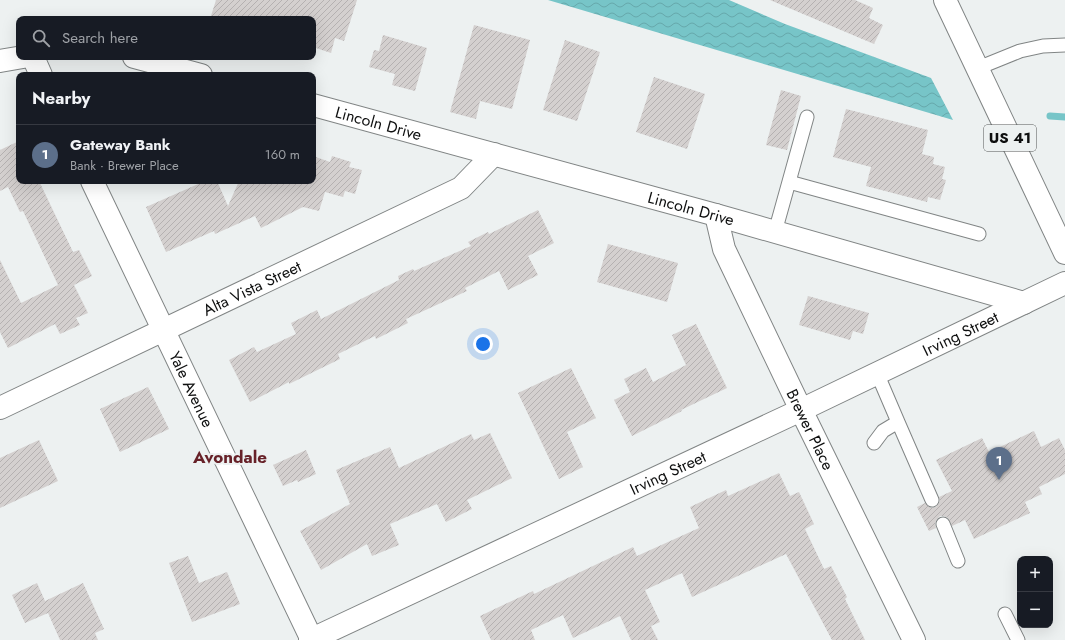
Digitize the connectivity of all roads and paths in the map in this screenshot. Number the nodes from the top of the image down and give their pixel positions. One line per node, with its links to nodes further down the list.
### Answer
1 (945, 0): 7 (street, US 41)
2 (1065, 45): 7 (lane)
3 (16, 58): 6 (street)
4 (34, 60): 8 (street)
5 (145, 60): 9 (street)
6 (0, 61)
7 (978, 68): 18 (street, US 41)
8 (40, 72)
9 (189, 72)
10 (316, 107): 12 (street, Lincoln Drive)
11 (807, 117): 13 (lane)
12 (494, 154): 15 (street, Lincoln Drive); 21 (street, Alta Vista Street)
13 (789, 182): 16 (lane); 17 (lane)
14 (93, 184): 21 (street, Yale Avenue)
15 (716, 215): 16 (street, Lincoln Drive); 24 (street, Brewer Place)
16 (775, 232): 20 (street, Lincoln Drive)
17 (979, 234)
18 (1065, 253)
19 (1065, 282): 20 (street)
20 (1024, 303): 22 (street, Irving Street)
21 (163, 331): 23 (street, Alta Vista Street); 31 (street, Yale Avenue)
22 (877, 373): 24 (street, Irving Street); 25 (lane)
23 (0, 408)
24 (801, 410): 31 (street, Irving Street); 32 (street, Brewer Place)
25 (898, 422): 26 (lane); 27 (lane)
26 (874, 444)
27 (932, 500)
28 (943, 524): 29 (lane)
29 (958, 561)
30 (1005, 614): 33 (lane)
31 (312, 640)
32 (914, 640)
33 (1018, 640)

